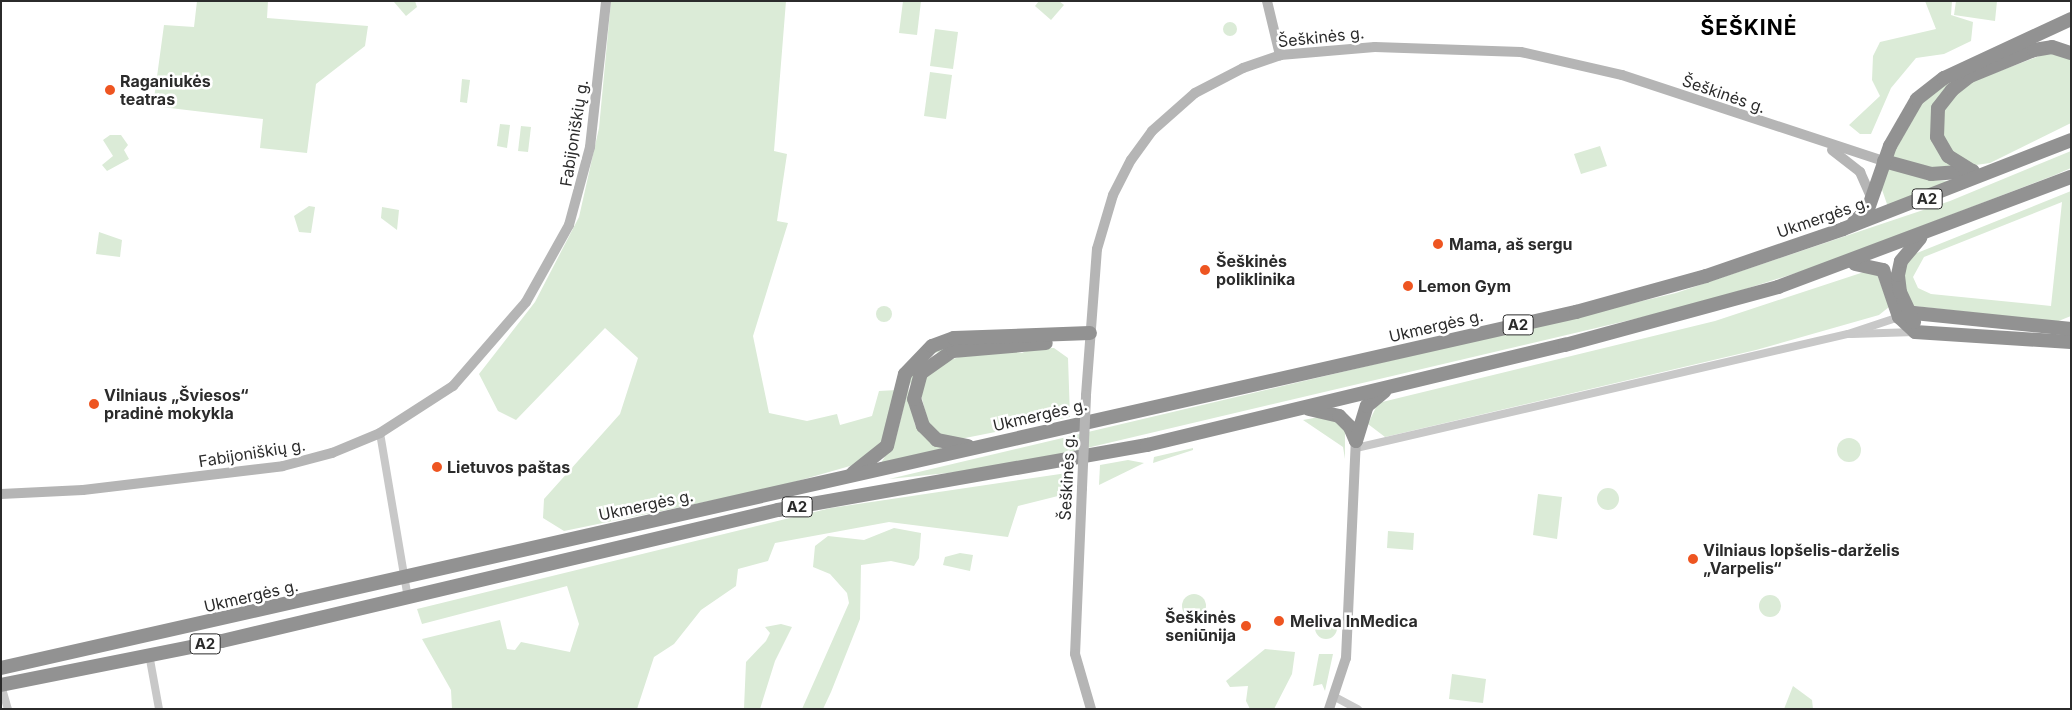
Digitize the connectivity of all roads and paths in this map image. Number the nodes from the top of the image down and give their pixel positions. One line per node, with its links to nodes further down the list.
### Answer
1 (606, 1): 25 (street, Fabijoniškių g.)
2 (1267, 1): 5 (street)
3 (2071, 19): 8 (highway)
4 (2071, 53): 10 (highway)
5 (1280, 55): 7 (street, Šeškinės g.); 21 (street, Šeškinės g.)
6 (2071, 140): 9 (highway, Ukmergės g. / A2)
7 (1816, 141): 8 (street, Šeškinės g.); 12 (street)
8 (1884, 161): 10 (highway); 12 (highway)
9 (2011, 167): 10 (highway); 13 (highway, Ukmergės g. / A2)
10 (1972, 171)
11 (2071, 177): 14 (highway, A2)
12 (1872, 199): 13 (highway)
13 (1843, 229): 27 (highway, Ukmergės g. / A2)
14 (1920, 238): 15 (highway, A2); 16 (highway)
15 (1849, 264): 17 (highway); 23 (highway, A2)
16 (1914, 314): 17 (street); 18 (highway); 19 (highway)
17 (1898, 317): 19 (highway); 20 (street)
18 (2071, 329)
19 (1915, 332): 20 (street); 22 (highway)
20 (1848, 334): 26 (street)
21 (1090, 337): 27 (highway); 28 (highway); 39 (street, Šeškinės g., bridge)
22 (2071, 342)
23 (1388, 389): 24 (highway, A2); 26 (highway)
24 (1303, 408): 26 (highway); 31 (highway, A2)
25 (380, 433): 29 (street, Fabijoniškių g.); 30 (street)
26 (1356, 445): 36 (street)
27 (984, 446): 28 (highway, Ukmergės g. / A2)
28 (835, 482): 30 (highway, Ukmergės g. / A2)
29 (1, 494)
30 (405, 577): 31 (street); 32 (highway, Ukmergės g. / A2)
31 (408, 598): 33 (highway, A2)
32 (146, 638): 33 (highway); 34 (highway, Ukmergės g. / A2)
33 (149, 654): 35 (highway, A2); 38 (street)
34 (1, 668)
35 (1, 685): 37 (street)
36 (1336, 697): 40 (street); 41 (street)
37 (8, 709)
38 (159, 709)
39 (1091, 709)
40 (1329, 709)
41 (1358, 709)

